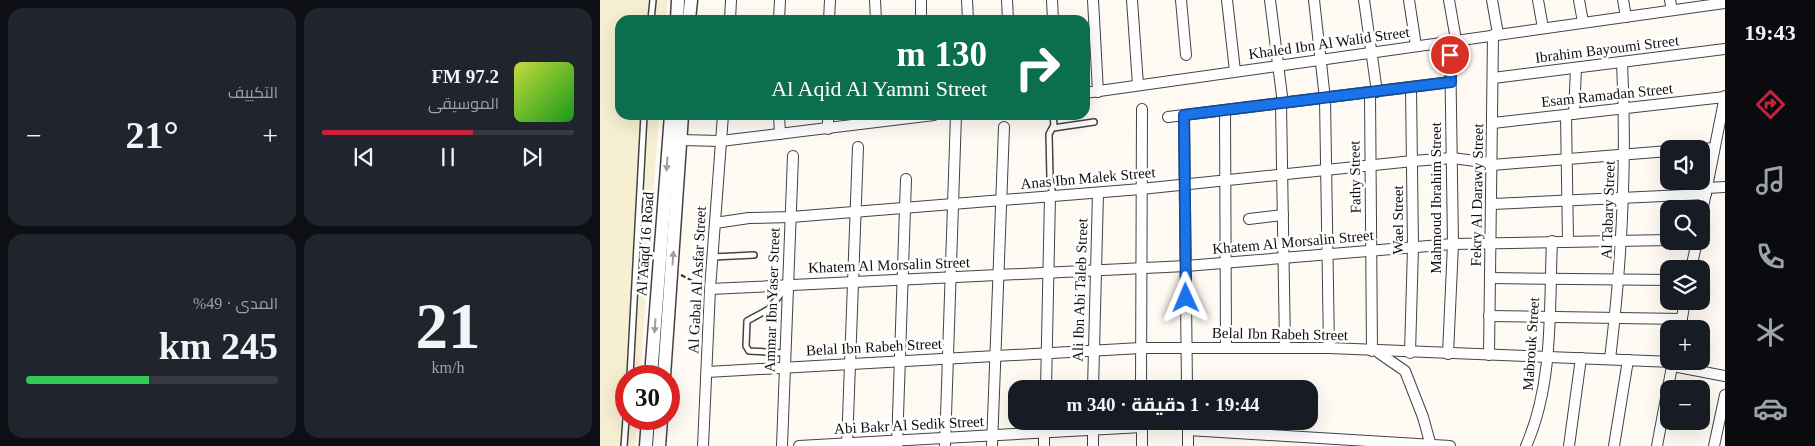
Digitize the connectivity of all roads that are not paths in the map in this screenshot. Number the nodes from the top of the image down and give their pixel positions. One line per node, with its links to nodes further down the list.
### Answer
1 (653, 0): 27 (lane)
2 (678, 0): 28 (street)
3 (690, 0): 29 (street)
4 (731, 0): 30 (street)
5 (780, 0): 31 (street)
6 (830, 0): 32 (street)
7 (875, 0): 33 (street)
8 (921, 0): 34 (street)
9 (967, 0): 35 (street)
10 (1007, 0): 36 (street)
11 (1052, 0): 37 (street)
12 (1093, 0): 56 (street)
13 (1132, 0): 54 (street)
14 (1181, 0): 46 (street)
15 (1228, 0): 51 (street)
16 (1270, 0): 49 (street)
17 (1314, 0): 47 (street)
18 (1364, 0): 45 (street, Fathy Street)
19 (1408, 0): 43 (street)
20 (1449, 0): 42 (street, Mahmoud Ibrahim Street)
21 (1492, 0): 41 (street, Fekry Al Darawy Street)
22 (1538, 0): 40 (street)
23 (1579, 0): 39 (street)
24 (1623, 0): 38 (street)
25 (1720, 2): 26 (street, Khaled Ibn Al Walid Street)
26 (1671, 5): 38 (street, Khaled Ibn Al Walid Street)
27 (652, 15)
28 (677, 15)
29 (689, 15)
30 (730, 15)
31 (779, 15)
32 (830, 15)
33 (876, 15)
34 (921, 15)
35 (968, 15)
36 (1008, 15)
37 (1053, 15)
38 (1626, 17): 39 (street, Khaled Ibn Al Walid Street)
39 (1583, 22): 40 (street, Khaled Ibn Al Walid Street)
40 (1543, 28): 41 (street, Khaled Ibn Al Walid Street)
41 (1496, 35): 42 (street, Khaled Ibn Al Walid Street); 52 (street, Fekry Al Darawy Street)
42 (1453, 41): 43 (street, Khaled Ibn Al Walid Street); 53 (street, Mahmoud Ibrahim Street)
43 (1416, 46): 45 (street, Khaled Ibn Al Walid Street)
44 (1725, 49): 48 (street, Ibrahim Bayoumi Street)
45 (1371, 52): 47 (street, Khaled Ibn Al Walid Street); 58 (street, Fathy Street)
46 (1186, 56)
47 (1321, 58): 49 (street, Khaled Ibn Al Walid Street); 60 (street)
48 (1622, 62): 50 (street, Ibrahim Bayoumi Street); 62 (street, Al Tabary Street)
49 (1278, 65): 51 (street, Khaled Ibn Al Walid Street); 61 (street)
50 (1576, 68): 52 (street, Ibrahim Bayoumi Street); 65 (street)
51 (1236, 71): 54 (street, Khaled Ibn Al Walid Street)
52 (1493, 78): 78 (street, Fekry Al Darawy Street)
53 (1451, 82): 55 (street); 91 (street, Mahmoud Ibrahim Street)
54 (1138, 85): 56 (street, Khaled Ibn Al Walid Street)
55 (1411, 88): 58 (street); 93 (street, Wael Street)
56 (1098, 92): 57 (street, Khaled Ibn Al Walid Street)
57 (1090, 93)
58 (1373, 93): 60 (street); 95 (street, Fathy Street)
59 (1725, 97): 62 (street, Esam Ramadan Street); 87 (street)
60 (1325, 99): 61 (street); 96 (street)
61 (1282, 104): 64 (street); 97 (street)
62 (1624, 108): 65 (street, Esam Ramadan Street); 89 (street, Al Tabary Street)
63 (1142, 109): 102 (street)
64 (1225, 110): 66 (street); 99 (street)
65 (1570, 114): 78 (street, Esam Ramadan Street); 92 (street)
66 (1184, 115): 67 (street); 100 (street)
67 (1168, 117)
68 (644, 120): 170 (lane)
69 (670, 120): 171 (street, Al Aaqd 16 Road, one-way to 171)
70 (682, 120): 83 (street, Al Aaqd 16 Road)
71 (723, 120): 84 (street, Al Gabal Al Asfar Street)
72 (779, 120): 82 (street)
73 (828, 120): 81 (street)
74 (872, 120): 81 (street)
75 (956, 120): 110 (street)
76 (1053, 120): 80 (lane)
77 (1094, 122): 80 (lane)
78 (1493, 123): 94 (street, Fekry Al Darawy Street)
79 (1004, 127): 107 (street)
80 (1053, 128): 105 (lane)
81 (828, 129): 82 (street)
82 (780, 134): 84 (street)
83 (680, 140): 84 (street); 172 (street, Al Aaqd 16 Road, one-way to 83)
84 (721, 141): 117 (street, Al Gabal Al Asfar Street)
85 (858, 147): 113 (street)
86 (1710, 148): 87 (street)
87 (1714, 148): 103 (street)
88 (1660, 152): 89 (street, Anas Ibn Malek Street)
89 (1625, 155): 92 (street, Anas Ibn Malek Street); 106 (street, Al Tabary Street)
90 (793, 156): 115 (street, Ammar Ibn Yaser Street)
91 (1452, 158): 93 (street, Anas Ibn Malek Street); 94 (street, Anas Ibn Malek Street); 123 (street, Mahmoud Ibrahim Street)
92 (1567, 159): 94 (street, Anas Ibn Malek Street); 108 (street)
93 (1413, 161): 95 (street, Anas Ibn Malek Street); 124 (street, Wael Street)
94 (1492, 164): 111 (street, Fekry Al Darawy Street)
95 (1370, 165): 96 (street, Anas Ibn Malek Street); 125 (street, Fathy Street)
96 (1326, 170): 97 (street, Anas Ibn Malek Street); 127 (street)
97 (1282, 175): 99 (street, Anas Ibn Malek Street); 114 (street)
98 (906, 179): 112 (street)
99 (1226, 182): 100 (street, Anas Ibn Malek Street); 130 (street)
100 (1185, 185): 102 (street, Anas Ibn Malek Street); 131 (street)
101 (1725, 187): 103 (street)
102 (1141, 190): 104 (street, Anas Ibn Malek Street); 132 (street)
103 (1706, 191): 106 (street); 109 (street)
104 (1098, 193): 105 (street, Anas Ibn Malek Street); 133 (street, Ali Ibn Abi Taleb Street)
105 (1051, 196): 107 (street, Anas Ibn Malek Street); 134 (street)
106 (1624, 198): 108 (street); 119 (street, Al Tabary Street)
107 (1001, 200): 110 (street, Anas Ibn Malek Street); 135 (street)
108 (1567, 200): 111 (street); 118 (street)
109 (1704, 200)
110 (953, 204): 112 (street, Anas Ibn Malek Street); 136 (street)
111 (1492, 204): 122 (street, Fekry Al Darawy Street)
112 (905, 208): 113 (street, Anas Ibn Malek Street); 138 (street)
113 (856, 212): 115 (street, Anas Ibn Malek Street); 142 (street)
114 (1283, 215): 116 (street); 129 (street)
115 (791, 217): 117 (street, Anas Ibn Malek Street); 143 (street, Ammar Ibn Yaser Street)
116 (1248, 219)
117 (715, 223): 128 (street, Al Gabal Al Asfar Street)
118 (1568, 240): 119 (street, Khatem Al Morsalin Street); 121 (street, Khatem Al Morsalin Street)
119 (1622, 240): 120 (street, Khatem Al Morsalin Street); 140 (street, Al Tabary Street)
120 (1660, 240)
121 (1552, 241): 122 (street, Khatem Al Morsalin Street); 139 (street, Mabrouk Street)
122 (1491, 243): 123 (street, Khatem Al Morsalin Street); 137 (street, Fekry Al Darawy Street)
123 (1453, 244): 124 (street, Khatem Al Morsalin Street); 159 (street, Mahmoud Ibrahim Street)
124 (1413, 247): 125 (street, Khatem Al Morsalin Street); 158 (street, Wael Street)
125 (1371, 251): 127 (street, Khatem Al Morsalin Street); 155 (street, Fathy Street)
126 (754, 255): 128 (lane)
127 (1328, 256): 129 (street, Khatem Al Morsalin Street); 153 (street)
128 (713, 257): 144 (street, Al Gabal Al Asfar Street)
129 (1284, 259): 130 (street, Khatem Al Morsalin Street); 152 (street)
130 (1226, 263): 131 (street, Khatem Al Morsalin Street); 151 (street)
131 (1186, 266): 132 (street, Khatem Al Morsalin Street); 150 (street)
132 (1142, 268): 133 (street, Khatem Al Morsalin Street); 149 (street)
133 (1095, 270): 134 (street, Khatem Al Morsalin Street); 154 (street, Ali Ibn Abi Taleb Street)
134 (1048, 272): 135 (street, Khatem Al Morsalin Street); 157 (street)
135 (998, 275): 136 (street, Khatem Al Morsalin Street); 160 (street)
136 (950, 277): 138 (street, Khatem Al Morsalin Street); 162 (street)
137 (1490, 278): 139 (street); 145 (street, Fekry Al Darawy Street)
138 (903, 279): 142 (street, Khatem Al Morsalin Street); 166 (street)
139 (1551, 279): 140 (street); 146 (street, Mabrouk Street)
140 (1620, 279): 141 (street); 147 (street, Al Tabary Street)
141 (1660, 280)
142 (853, 281): 143 (street, Khatem Al Morsalin Street); 169 (street)
143 (788, 284): 144 (street, Khatem Al Morsalin Street); 156 (street, Ammar Ibn Yaser Street); 156 (lane)
144 (710, 289): 176 (street, Al Gabal Al Asfar Street)
145 (1489, 316): 146 (street); 161 (street, Fekry Al Darawy Street)
146 (1549, 317): 147 (street); 163 (street, Mabrouk Street)
147 (1615, 318): 148 (street); 165 (street, Al Tabary Street)
148 (1660, 322)
149 (1141, 348): 150 (street, Belal Ibn Rabeh Street); 154 (street, Belal Ibn Rabeh Street); 180 (street)
150 (1187, 348): 151 (street, Belal Ibn Rabeh Street); 181 (street)
151 (1226, 348): 152 (street, Belal Ibn Rabeh Street)
152 (1285, 348): 153 (street, Belal Ibn Rabeh Street)
153 (1329, 348): 155 (street, Belal Ibn Rabeh Street)
154 (1093, 350): 157 (street, Belal Ibn Rabeh Street); 179 (street, Ali Ibn Abi Taleb Street)
155 (1374, 351): 158 (street, Belal Ibn Rabeh Street); 196 (street)
156 (785, 353): 173 (street, Ammar Ibn Yaser Street)
157 (1047, 353): 160 (street, Belal Ibn Rabeh Street); 178 (street)
158 (1410, 353): 159 (street, Belal Ibn Rabeh Street)
159 (1448, 354): 161 (street, Belal Ibn Rabeh Street)
160 (996, 355): 162 (street, Belal Ibn Rabeh Street); 192 (street)
161 (1489, 355): 163 (street, Belal Ibn Rabeh Street)
162 (948, 357): 166 (street, Belal Ibn Rabeh Street); 193 (street)
163 (1547, 357): 164 (street, Belal Ibn Rabeh Street); 208 (street, Mabrouk Street)
164 (1581, 358): 165 (street, Belal Ibn Rabeh Street); 209 (street)
165 (1610, 359): 167 (street, Belal Ibn Rabeh Street)
166 (900, 360): 169 (street, Belal Ibn Rabeh Street); 194 (street)
167 (1628, 360): 168 (street, Belal Ibn Rabeh Street); 210 (street)
168 (1660, 362)
169 (850, 363): 173 (street, Belal Ibn Rabeh Street); 195 (street)
170 (631, 365)
171 (653, 365)
172 (665, 365)
173 (785, 367): 176 (street, Belal Ibn Rabeh Street); 201 (street, Ammar Ibn Yaser Street)
174 (1672, 370): 211 (street)
175 (1701, 370): 177 (street, Belal Ibn Rabeh Street)
176 (707, 372): 200 (street, Al Gabal Al Asfar Street)
177 (1725, 376)
178 (1046, 380)
179 (1093, 380)
180 (1141, 380)
181 (1187, 380)
182 (1725, 395): 212 (street)
183 (625, 430): 197 (lane)
184 (647, 430): 198 (street)
185 (660, 430): 199 (street)
186 (1065, 430): 191 (street, Abi Bakr Al Sedik Street)
187 (1093, 430): 204 (street)
188 (1142, 430): 205 (street)
189 (1188, 430): 206 (street)
190 (1239, 430): 196 (street)
191 (1044, 433): 192 (street, Abi Bakr Al Sedik Street); 203 (street)
192 (993, 441): 193 (street, Abi Bakr Al Sedik Street)
193 (945, 442): 194 (street, Abi Bakr Al Sedik Street)
194 (897, 443): 195 (street, Abi Bakr Al Sedik Street)
195 (848, 445): 202 (street, Abi Bakr Al Sedik Street)
196 (1431, 445): 207 (street)
197 (624, 446)
198 (646, 446)
199 (659, 446)
200 (703, 446)
201 (782, 446)
202 (799, 446)
203 (1044, 446)
204 (1093, 446)
205 (1142, 446)
206 (1188, 446)
207 (1450, 446)
208 (1526, 446)
209 (1569, 446)
210 (1614, 446)
211 (1657, 446)
212 (1714, 446)

